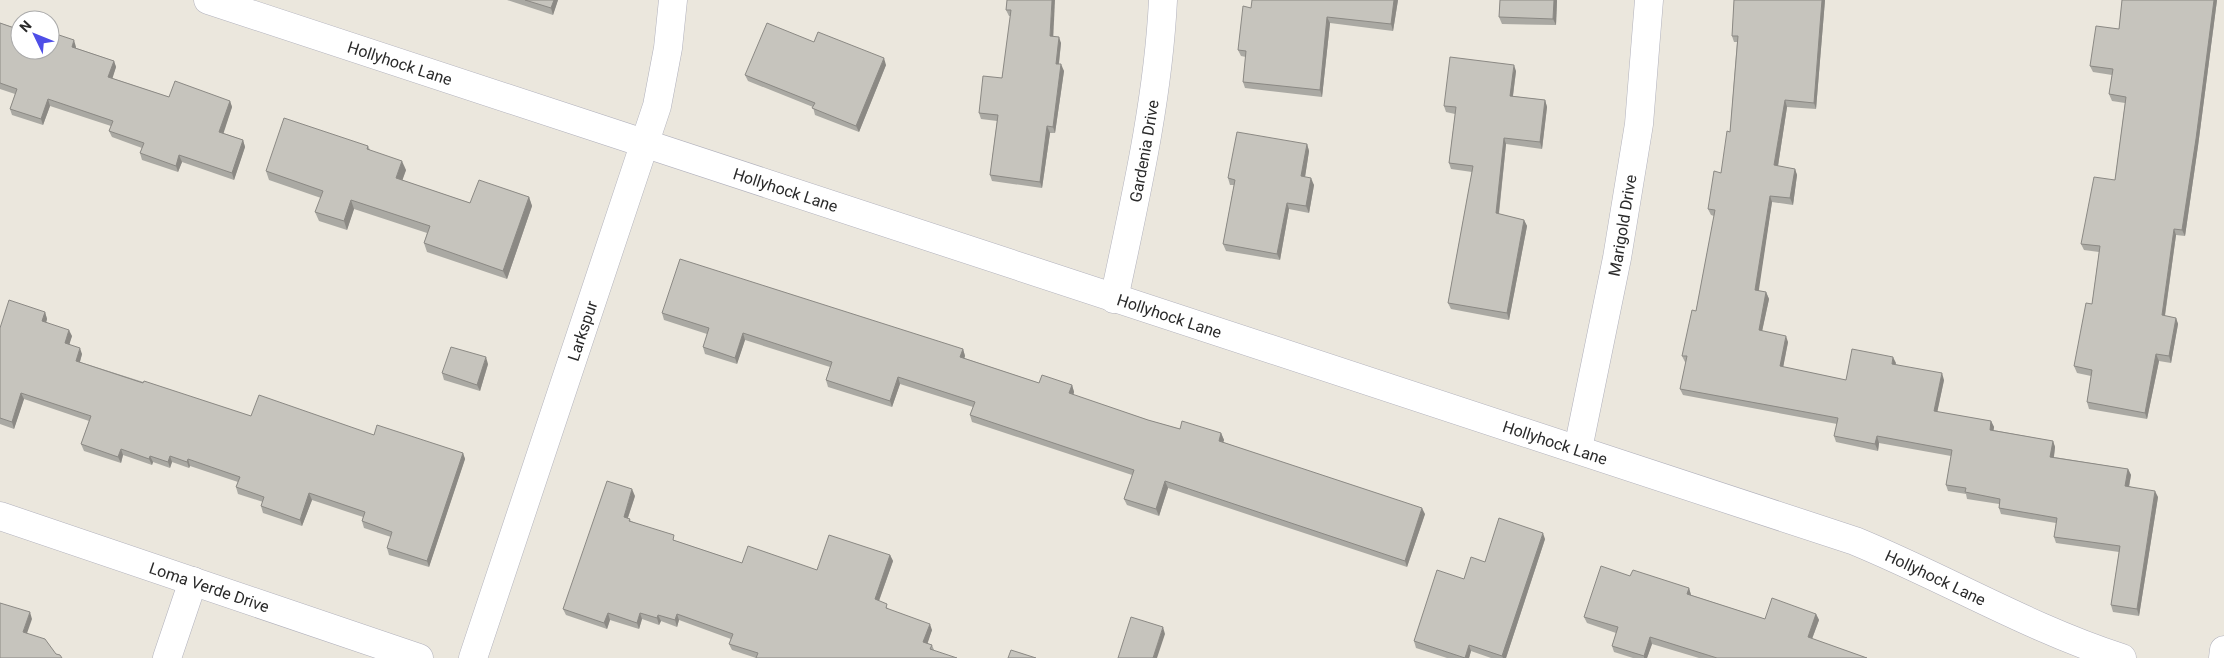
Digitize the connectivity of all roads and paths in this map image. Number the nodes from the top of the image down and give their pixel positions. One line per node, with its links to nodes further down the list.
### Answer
1 (208, 0): 5 (street, Hollyhock Lane)
2 (673, 0): 5 (street, Larkspur)
3 (1163, 0): 6 (street, Gardenia Drive)
4 (1648, 0): 7 (street, Marigold Drive)
5 (645, 143): 6 (street, Hollyhock Lane); 13 (street, Larkspur)
6 (1114, 299): 7 (street, Hollyhock Lane)
7 (1578, 449): 14 (street, Hollyhock Lane)
8 (0, 516): 9 (street, Loma Verde Drive)
9 (193, 581): 11 (street); 12 (street, Loma Verde Drive)
10 (2224, 650): 15 (street)
11 (167, 658)
12 (419, 658)
13 (472, 658)
14 (2122, 658)
15 (2223, 658)

